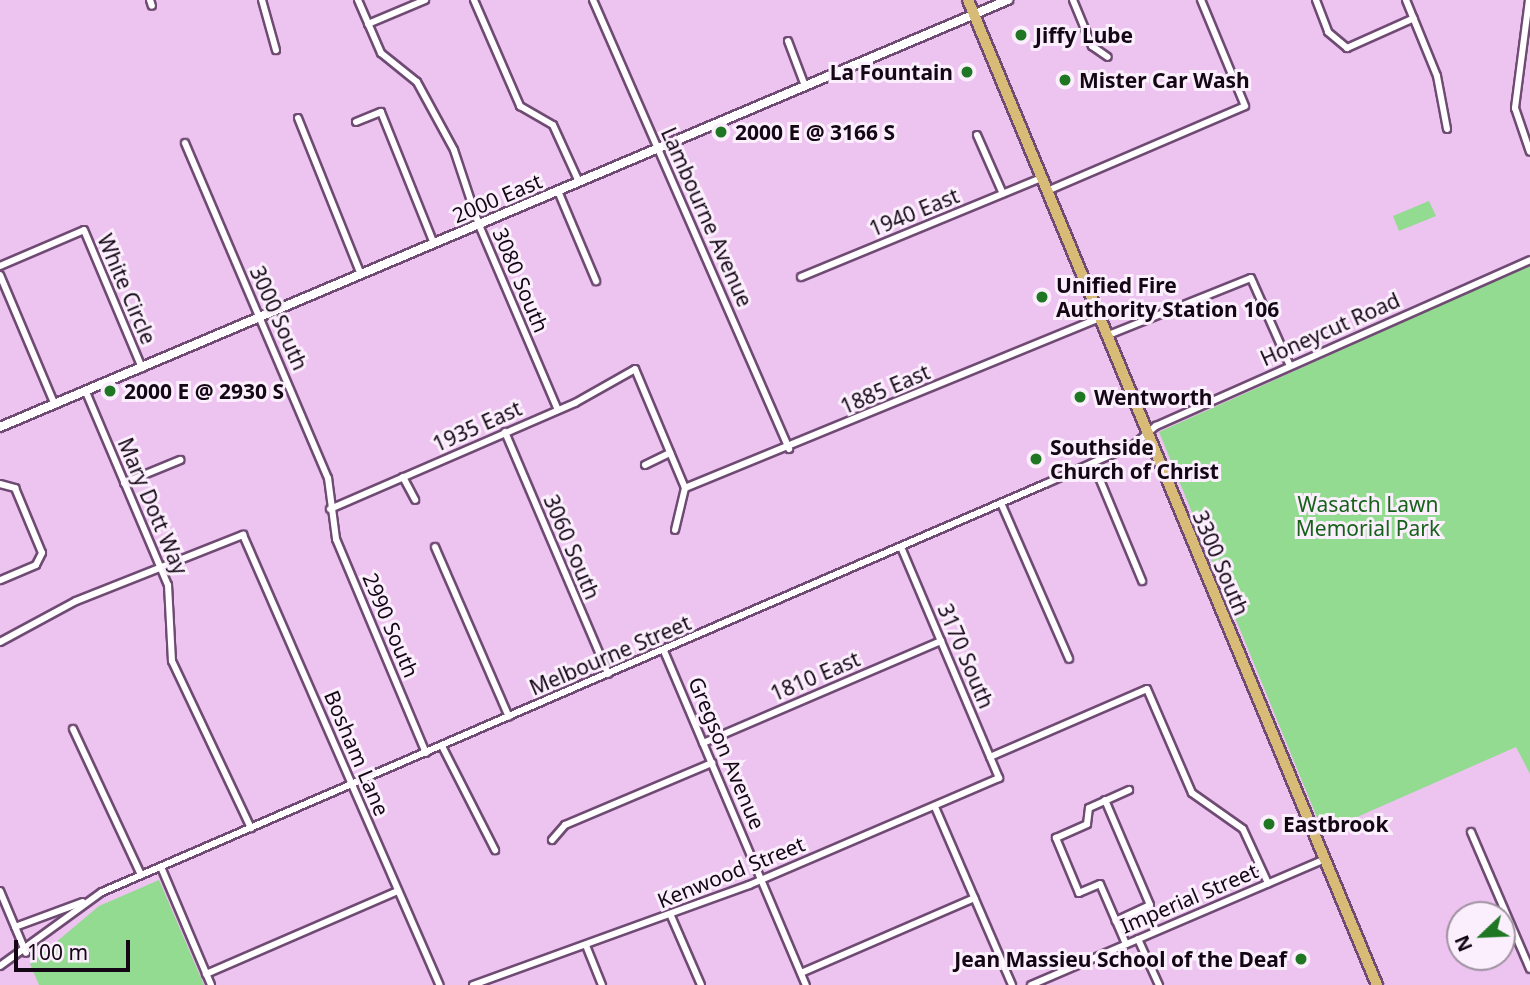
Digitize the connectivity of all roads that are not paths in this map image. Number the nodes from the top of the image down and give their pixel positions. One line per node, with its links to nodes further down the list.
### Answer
1 (262, 0): 17 (street)
2 (358, 0): 15 (street)
3 (425, 0): 15 (street)
4 (474, 0): 28 (street)
5 (593, 0): 25 (street, Lambourne Avenue)
6 (968, 0): 13 (main road, 3300 South)
7 (1008, 0): 13 (street, 2000 East)
8 (1073, 0): 18 (street)
9 (1201, 0): 30 (street)
10 (1316, 0): 14 (street)
11 (1406, 0): 14 (street)
12 (1529, 5): 26 (street)
13 (974, 14): 19 (street, 2000 East); 27 (main road, 3300 South)
14 (1414, 18): 22 (street)
15 (368, 24): 32 (street, 3080 South)
16 (788, 41): 19 (street)
17 (276, 50)
18 (1108, 57)
19 (805, 86): 25 (street, 2000 East)
20 (298, 118): 37 (street)
21 (356, 122): 33 (street)
22 (1447, 129)
23 (978, 135): 31 (street)
24 (185, 144): 40 (street, 3000 South)
25 (660, 148): 28 (street, 2000 East); 51 (street, Lambourne Avenue)
26 (1530, 152)
27 (1041, 178): 30 (main road, 3300 South); 31 (street, 1940 East)
28 (579, 182): 29 (street, 2000 East)
29 (558, 191): 32 (street, 2000 East); 39 (street)
30 (1047, 191): 41 (main road, 3300 South)
31 (1003, 194): 38 (street, 1940 East)
32 (479, 225): 33 (street, 2000 East); 47 (street, 3080 South)
33 (434, 244): 37 (street, 2000 East)
34 (1530, 260): 43 (street, Honeycut Road)
35 (0, 266): 44 (street, White Circle)
36 (0, 275): 46 (street)
37 (361, 275): 40 (street, 2000 East)
38 (801, 277)
39 (596, 281)
40 (261, 318): 44 (street, 2000 East); 62 (street, 3000 South)
41 (1099, 318): 42 (main road, 3300 South); 51 (street, 1885 East)
42 (1106, 336): 43 (street); 50 (main road, 3300 South)
43 (1290, 366): 50 (street, Honeycut Road)
44 (142, 368): 45 (street, 2000 East)
45 (86, 392): 46 (street, 2000 East); 57 (street, Mary Dott Way)
46 (55, 405): 48 (street, 2000 East)
47 (558, 410): 49 (street, 1935 East); 52 (street, 1935 East)
48 (0, 427)
49 (505, 432): 56 (street, 1935 East); 73 (street, 3060 South)
50 (1146, 434): 54 (street, Melbourne Street); 90 (main road, 3300 South)
51 (789, 449): 59 (street, 1885 East)
52 (670, 453): 55 (street); 59 (street)
53 (180, 460): 57 (street)
54 (1093, 463): 61 (street, Melbourne Street); 68 (street)
55 (645, 465)
56 (403, 477): 60 (street); 62 (street, 1935 East)
57 (124, 483): 66 (street, Mary Dott Way)
58 (0, 484): 67 (street)
59 (685, 488): 63 (street)
60 (415, 500)
61 (1001, 503): 65 (street, Melbourne Street); 72 (street)
62 (330, 509): 78 (street, 2990 South)
63 (675, 530)
64 (435, 547): 74 (street)
65 (901, 547): 69 (street, 3170 South); 71 (street, Melbourne Street)
66 (160, 565): 70 (street); 82 (street, Bosham Lane); 86 (street, Mary Dott Way)
67 (0, 580)
68 (1142, 581)
69 (941, 640): 76 (street, 1810 East); 79 (street, 3170 South)
70 (0, 642)
71 (664, 651): 73 (street, Melbourne Street); 76 (street, Gregson Avenue)
72 (1069, 659)
73 (608, 674): 74 (street, Melbourne Street)
74 (509, 717): 77 (street, Melbourne Street)
75 (73, 729): 92 (street)
76 (704, 743): 80 (street, Gregson Avenue)
77 (442, 746): 78 (street, Melbourne Street); 89 (street)
78 (426, 753): 82 (street, Melbourne Street)
79 (990, 757): 81 (street, 3170 South); 94 (street)
80 (712, 763): 88 (street); 93 (street, Gregson Avenue)
81 (999, 778): 85 (street, Kenwood Street)
82 (351, 785): 86 (street, Melbourne Street); 96 (street, Bosham Lane)
83 (1129, 790): 84 (street)
84 (1105, 800): 100 (street); 100 (street)
85 (935, 807): 93 (street, Kenwood Street); 97 (street)
86 (251, 828): 91 (street, Melbourne Street)
87 (1471, 832): 107 (street)
88 (552, 840)
89 (495, 850)
90 (1322, 860): 94 (street, Imperial Street); 121 (main road, 3300 South)
91 (161, 867): 92 (street, Melbourne Street); 109 (street)
92 (141, 875): 98 (street, Melbourne Street)
93 (762, 880): 99 (street, Kenwood Street); 108 (street, Gregson Avenue)
94 (1268, 883): 102 (street, Imperial Street)
95 (0, 891): 101 (street)
96 (398, 891): 109 (street); 112 (street, Bosham Lane)
97 (974, 898): 108 (street); 118 (street)
98 (84, 902): 101 (street, Melbourne Street); 105 (street, Melbourne Street)
99 (671, 916): 104 (street, Kenwood Street); 116 (street)
100 (1116, 920): 103 (street)
101 (15, 927): 105 (street)
102 (1138, 939): 103 (street, Imperial Street); 120 (street)
103 (1126, 944): 119 (street, Imperial Street)
104 (587, 948): 110 (street, Kenwood Street); 115 (street)
105 (26, 953): 106 (street, Melbourne Street)
106 (0, 966)
107 (1530, 969)
108 (801, 973): 117 (street, Gregson Avenue)
109 (206, 974): 111 (street)
110 (492, 976): 113 (street, Kenwood Street); 114 (street)
111 (211, 985)
112 (440, 985)
113 (472, 985)
114 (496, 985)
115 (602, 985)
116 (701, 985)
117 (806, 985)
118 (1012, 985)
119 (1031, 985)
120 (1159, 985)
121 (1377, 985)

